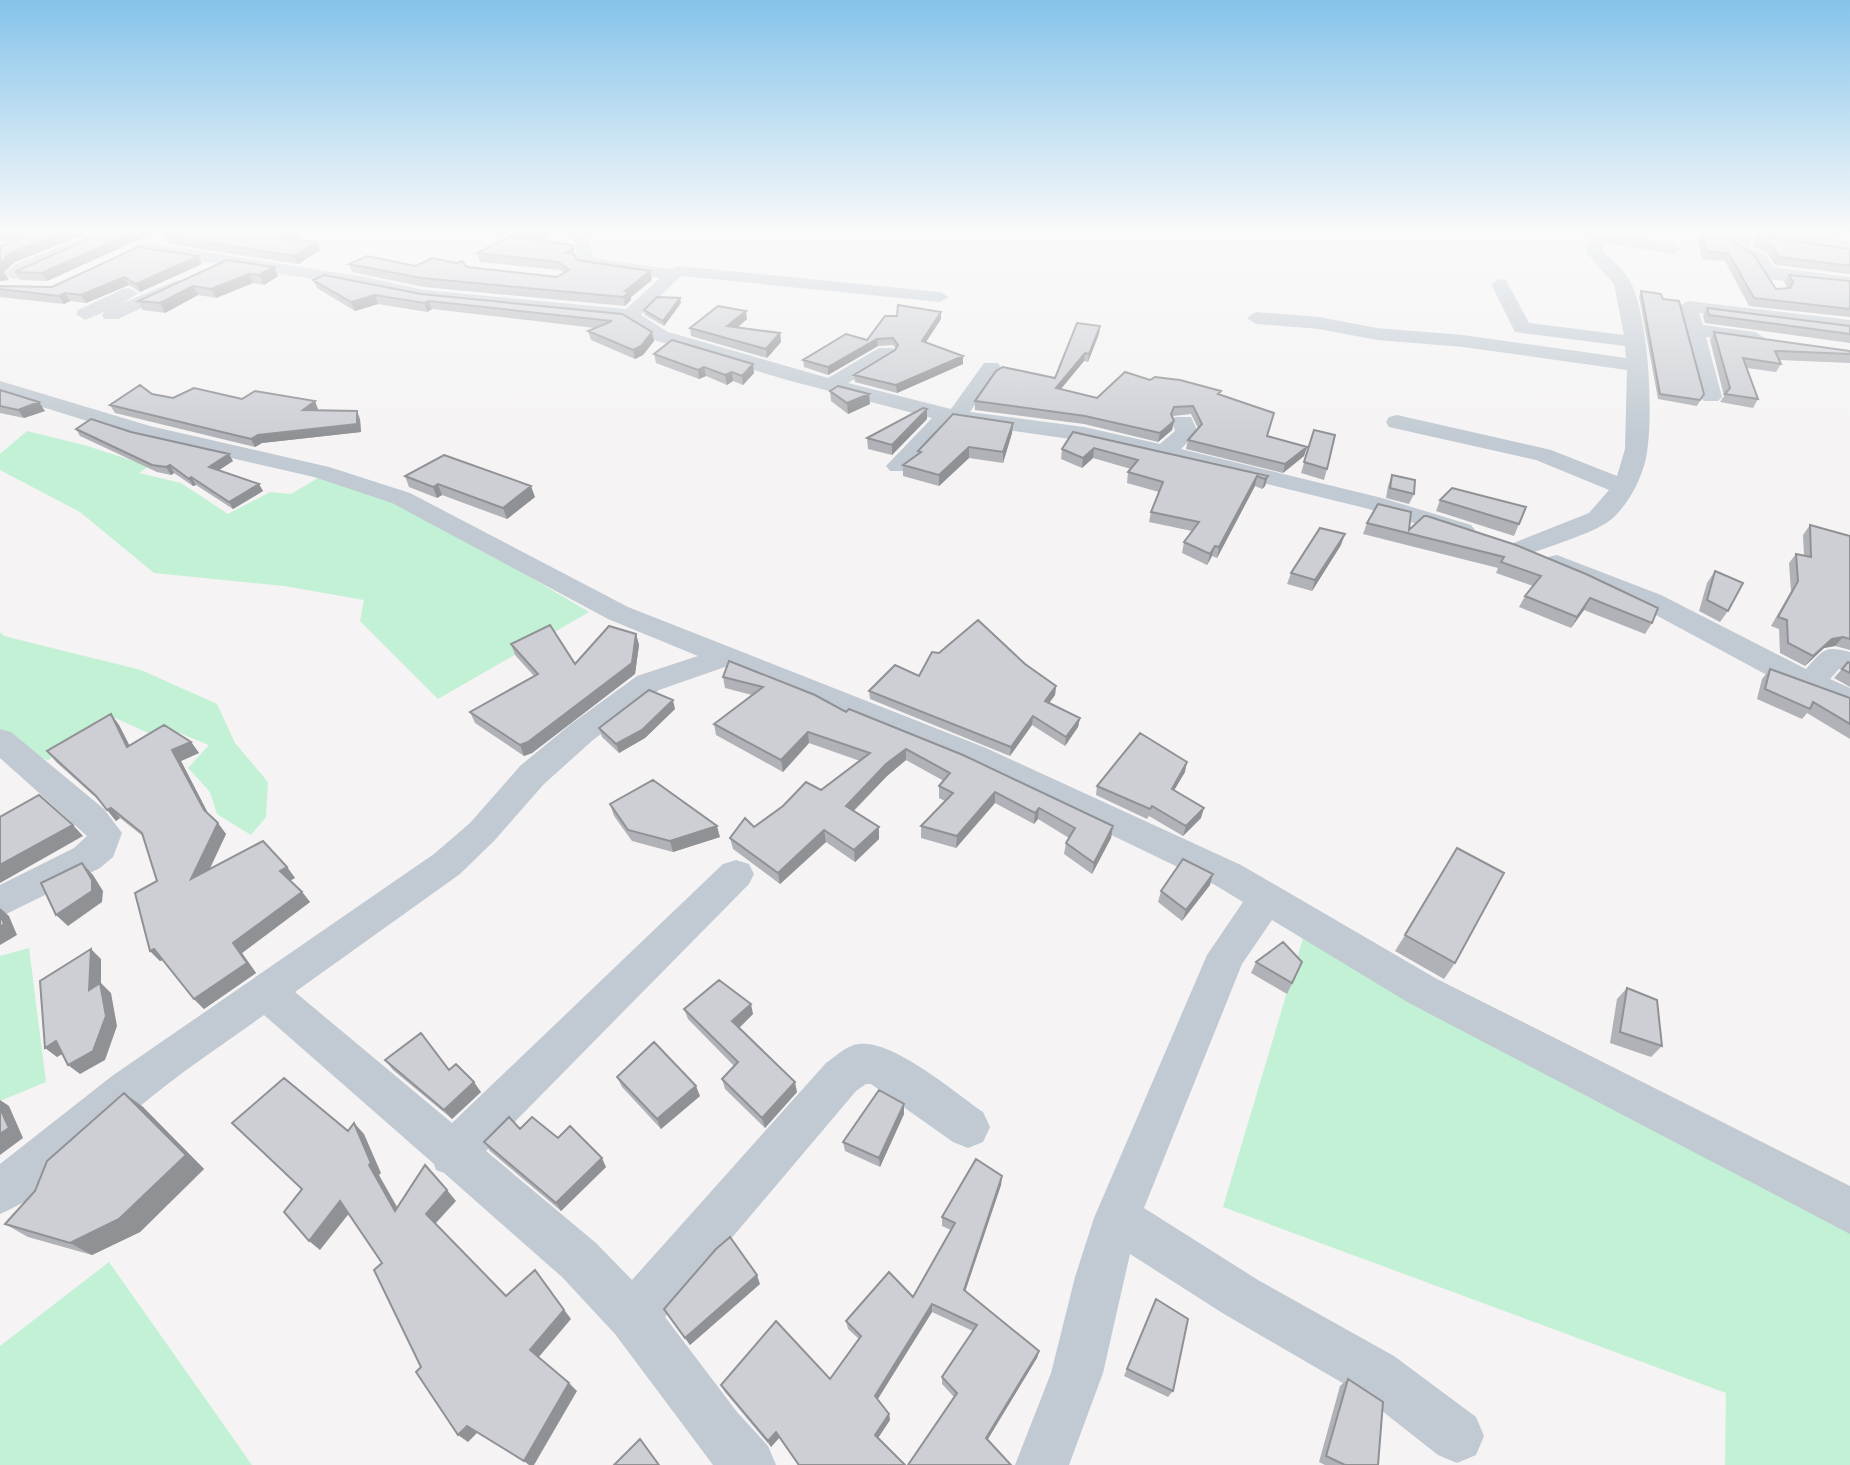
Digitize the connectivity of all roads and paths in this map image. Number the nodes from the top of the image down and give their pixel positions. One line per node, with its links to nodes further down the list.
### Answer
1 (123, 299): 12 (street)
2 (142, 299): 13 (street)
3 (416, 299): 11 (street)
4 (477, 299): 10 (street)
5 (526, 299): 10 (street)
6 (647, 299): 14 (street)
7 (1508, 299): 20 (street)
8 (1627, 299): 20 (street)
9 (1782, 299): 16 (street)
10 (521, 303): 14 (street)
11 (395, 311)
12 (85, 314)
13 (111, 315)
14 (630, 315): 24 (street)
15 (1256, 318): 22 (street)
16 (1791, 318): 17 (street); 18 (street)
17 (1850, 326)
18 (1695, 330): 19 (street); 26 (street)
19 (1773, 341)
20 (1636, 342): 22 (street)
21 (886, 352): 24 (street)
22 (1636, 365): 32 (street)
23 (991, 368): 27 (street)
24 (831, 385): 27 (street)
25 (0, 387): 34 (street)
26 (1711, 397)
27 (951, 416): 30 (street); 31 (street)
28 (1182, 422): 30 (street)
29 (1397, 422): 32 (street)
30 (1165, 452): 33 (street)
31 (898, 466)
32 (1622, 486): 33 (street)
33 (1520, 549): 36 (street)
34 (722, 657): 40 (street); 42 (street)
35 (1850, 662): 36 (street)
36 (1811, 682): 37 (street)
37 (1850, 700)
38 (0, 740): 41 (street)
39 (736, 874): 44 (street)
40 (1267, 898): 46 (street); 47 (street)
41 (0, 902)
42 (265, 991): 44 (street); 45 (street)
43 (968, 1127): 48 (street)
44 (452, 1154): 48 (street)
45 (0, 1191)
46 (1850, 1211)
47 (1117, 1218): 49 (street); 51 (street)
48 (633, 1316): 50 (street)
49 (1457, 1436)
50 (749, 1465)
51 (1042, 1465)

